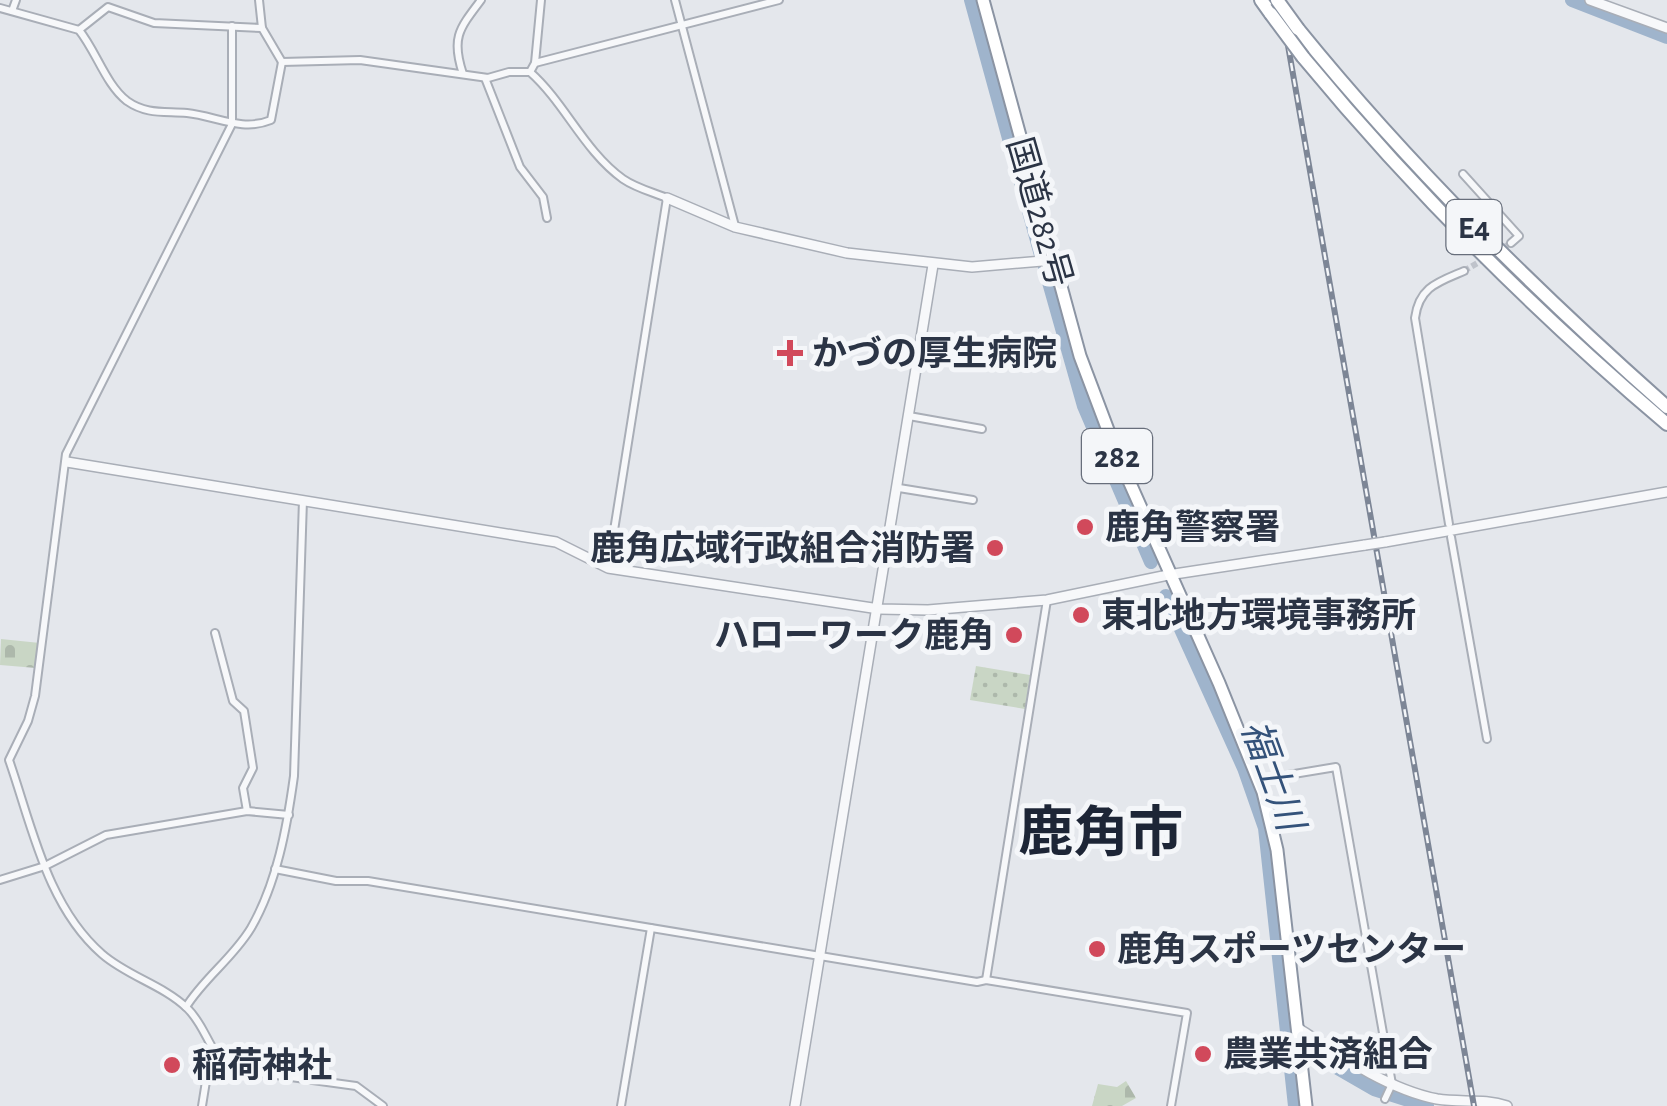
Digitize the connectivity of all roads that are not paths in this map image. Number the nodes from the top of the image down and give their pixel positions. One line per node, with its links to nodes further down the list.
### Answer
1 (16, 0): 14 (street)
2 (116, 0): 12 (street)
3 (259, 0): 17 (street)
4 (481, 0): 23 (street)
5 (540, 0): 21 (street)
6 (675, 0): 15 (street)
7 (779, 0): 15 (street)
8 (983, 0): 31 (highway, 国道282号 / 282)
9 (1261, 0): 36 (highway, E4, bridge)
10 (1277, 0): 34 (highway, E4, bridge)
11 (1590, 0): 18 (street)
12 (108, 6): 16 (street); 19 (street)
13 (0, 8): 14 (street)
14 (12, 11): 19 (street)
15 (681, 24): 21 (street); 29 (street)
16 (232, 26): 17 (street); 25 (street)
17 (262, 28): 20 (street)
18 (1667, 28)
19 (79, 30): 25 (street)
20 (282, 62): 23 (street); 25 (street)
21 (535, 63): 22 (street)
22 (530, 72): 24 (street); 27 (street)
23 (463, 75): 24 (street)
24 (485, 78): 28 (street)
25 (232, 124): 38 (street)
26 (1463, 174): 30 (street)
27 (667, 198): 29 (street); 45 (street)
28 (548, 218)
29 (735, 227): 32 (street)
30 (1511, 244)
31 (1054, 260): 32 (street); 46 (highway, 国道282号 / 282)
32 (933, 264): 35 (street)
33 (1464, 272): 43 (street)
34 (1667, 406)
35 (909, 416): 37 (street); 39 (street)
36 (1667, 424)
37 (982, 428)
38 (67, 462): 41 (street); 54 (street)
39 (899, 488): 42 (street); 48 (street)
40 (1667, 492): 46 (street, bridge)
41 (303, 500): 45 (street); 53 (street)
42 (974, 500)
43 (1449, 524)
44 (1451, 536): 50 (street)
45 (608, 568): 48 (street)
46 (1168, 575): 47 (street); 51 (highway, 国道282号 / 282)
47 (1047, 600): 48 (street); 59 (street)
48 (879, 609): 58 (street)
49 (215, 633): 52 (street)
50 (1487, 739)
51 (1258, 780): 61 (highway, 国道282号 / 282); 63 (street)
52 (247, 811): 53 (street); 54 (street)
53 (289, 815): 55 (street)
54 (46, 866): 56 (street); 60 (street)
55 (275, 869): 57 (street); 60 (street)
56 (0, 880)
57 (650, 928): 58 (street); 67 (street)
58 (821, 956): 59 (street); 68 (street)
59 (986, 980): 69 (street)
60 (186, 1007): 62 (street)
61 (1298, 1032): 63 (street); 70 (highway, 国道282号 / 282)
62 (216, 1058): 65 (street); 66 (street)
63 (1391, 1086): 64 (street); 71 (street)
64 (1385, 1100)
65 (202, 1106)
66 (383, 1106)
67 (621, 1106)
68 (795, 1106)
69 (1171, 1106)
70 (1306, 1106)
71 (1507, 1106)

